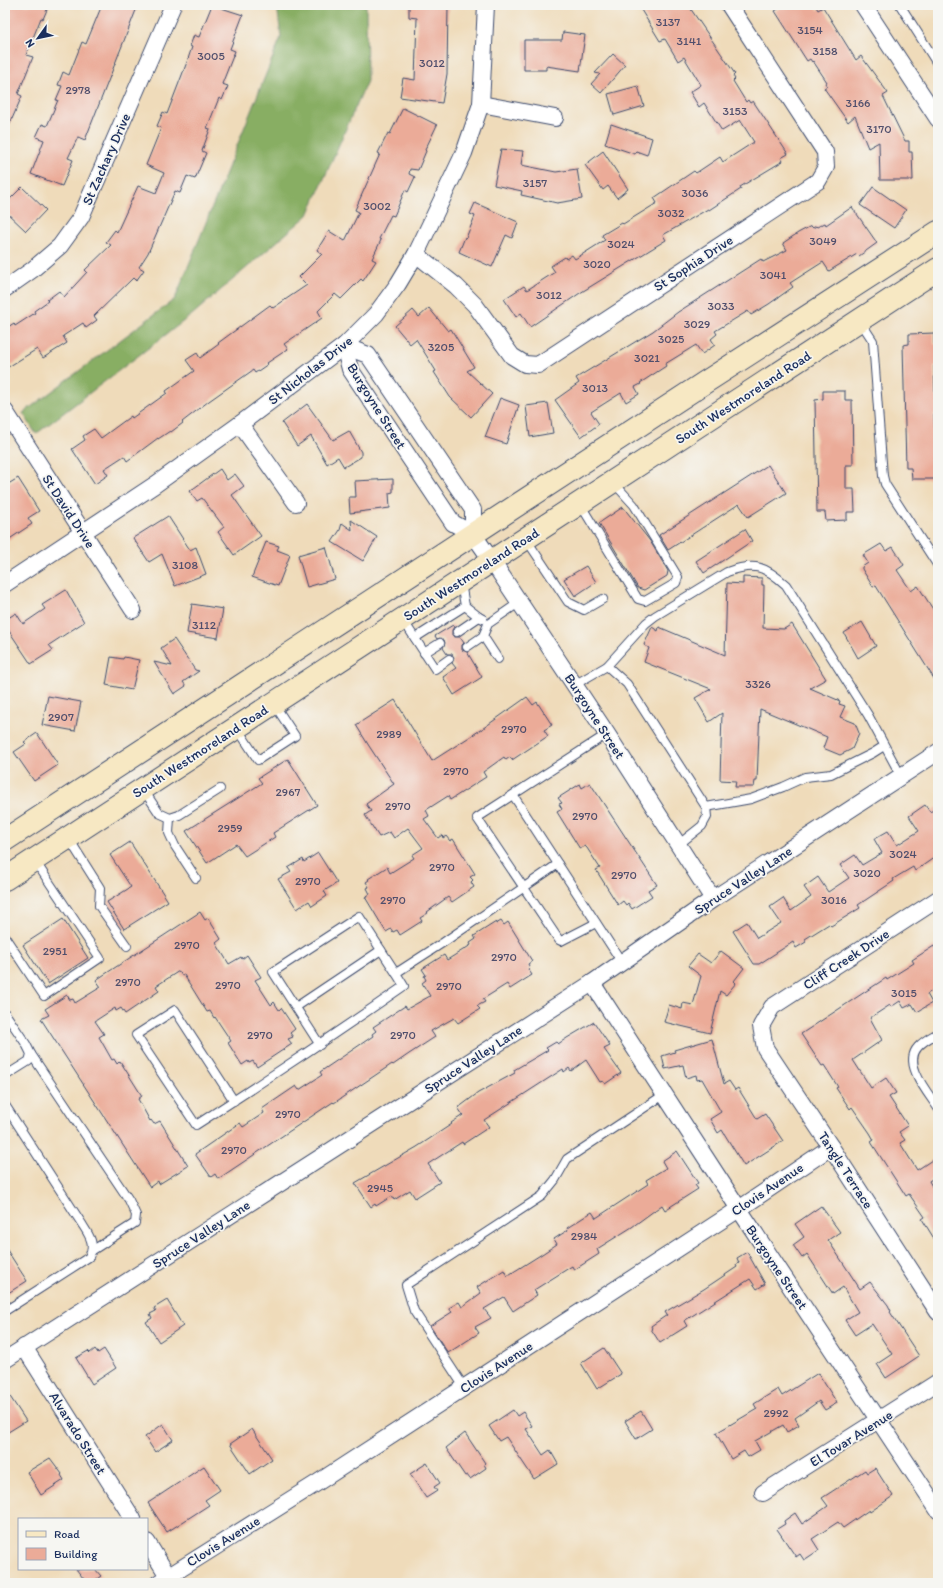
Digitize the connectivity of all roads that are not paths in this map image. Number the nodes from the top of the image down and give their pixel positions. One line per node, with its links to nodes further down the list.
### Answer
1 (173, 5): 13 (street, St Zachary Drive)
2 (486, 5): 7 (street, St Nicholas Drive)
3 (729, 5): 11 (street, St Sophia Drive)
4 (863, 5): 9 (street)
5 (900, 5): 6 (lane)
6 (938, 65)
7 (481, 104): 8 (street); 11 (street, St Nicholas Drive)
8 (555, 118)
9 (938, 119)
10 (938, 232): 16 (main road)
11 (416, 254): 15 (street, St Nicholas Drive)
12 (938, 269): 14 (main road, South Westmoreland Road)
13 (5, 289)
14 (859, 321): 17 (main road, South Westmoreland Road); 27 (lane)
15 (344, 346): 19 (street, St Nicholas Drive); 24 (street, Burgoyne Street); 24 (street, Burgoyne Street)
16 (704, 383): 17 (main road); 24 (main road)
17 (722, 411): 20 (main road, South Westmoreland Road)
18 (5, 412): 23 (street, St David Drive)
19 (240, 424): 21 (street); 23 (street, St Nicholas Drive)
20 (613, 482): 22 (main road, South Westmoreland Road); 22 (lane)
21 (296, 503)
22 (579, 504): 25 (main road, South Westmoreland Road)
23 (83, 532): 29 (street, St Nicholas Drive); 33 (street, St David Drive)
24 (473, 534): 26 (street, Burgoyne Street); 59 (main road)
25 (526, 539): 26 (main road, South Westmoreland Road); 30 (lane)
26 (492, 561): 28 (main road, South Westmoreland Road); 31 (street, Burgoyne Street)
27 (938, 566)
28 (460, 581): 32 (lane); 35 (main road, South Westmoreland Road)
29 (5, 584)
30 (603, 599)
31 (520, 602): 36 (lane); 46 (street, Burgoyne Street)
32 (465, 606): 34 (lane); 39 (lane)
33 (133, 610)
34 (479, 617): 36 (lane); 37 (lane)
35 (403, 619): 39 (lane); 47 (main road, South Westmoreland Road)
36 (488, 624): 38 (lane)
37 (457, 632)
38 (483, 636): 41 (lane); 44 (lane)
39 (415, 638): 42 (lane)
40 (440, 643): 42 (lane)
41 (467, 647)
42 (424, 653): 43 (lane)
43 (449, 659)
44 (498, 659)
45 (607, 666): 46 (lane); 50 (lane); 56 (lane)
46 (574, 684): 49 (street, Burgoyne Street)
47 (273, 704): 48 (main road, South Westmoreland Road); 48 (lane)
48 (236, 728): 53 (main road, South Westmoreland Road)
49 (607, 734): 55 (lane); 60 (street, Burgoyne Street)
50 (884, 746): 52 (lane); 56 (lane)
51 (938, 752): 52 (street, Spruce Valley Lane)
52 (901, 776): 66 (street, Spruce Valley Lane)
53 (143, 789): 57 (lane); 58 (main road, South Westmoreland Road)
54 (220, 789): 57 (lane)
55 (513, 795): 62 (lane); 65 (lane)
56 (706, 807): 60 (lane)
57 (170, 818): 63 (lane)
58 (68, 838): 61 (main road, South Westmoreland Road); 70 (lane)
59 (5, 840)
60 (678, 845): 66 (street, Burgoyne Street)
61 (35, 860): 64 (main road, South Westmoreland Road); 69 (lane)
62 (558, 864): 65 (lane); 68 (lane)
63 (196, 878)
64 (5, 879)
65 (524, 887): 68 (lane); 73 (lane)
66 (713, 899): 72 (street, Spruce Valley Lane)
67 (938, 899): 77 (street, Cliff Creek Drive)
68 (596, 923): 72 (lane)
69 (5, 937)
70 (127, 946)
71 (381, 950): 73 (lane); 75 (lane); 75 (lane)
72 (621, 962): 74 (street, Spruce Valley Lane)
73 (396, 973): 79 (lane)
74 (592, 983): 82 (street, Burgoyne Street); 91 (street, Spruce Valley Lane)
75 (296, 1007): 79 (lane)
76 (5, 1013): 80 (lane)
77 (761, 1026): 86 (street, Tangle Terrace)
78 (938, 1033): 85 (lane)
79 (320, 1045): 83 (lane)
80 (31, 1054): 81 (lane); 88 (lane)
81 (5, 1076)
82 (665, 1094): 87 (street, Burgoyne Street); 94 (lane)
83 (234, 1101): 83 (lane)
84 (5, 1105): 88 (lane)
85 (938, 1108)
86 (831, 1147): 87 (street, Clovis Avenue); 90 (street, Tangle Terrace)
87 (739, 1209): 94 (street, Clovis Avenue); 95 (street, Burgoyne Street)
88 (93, 1250): 89 (lane)
89 (5, 1311)
90 (938, 1312)
91 (24, 1347): 92 (street, Spruce Valley Lane); 98 (street, Alvarado Street)
92 (5, 1360)
93 (938, 1382): 95 (street, El Tovar Avenue)
94 (464, 1387): 100 (street, Clovis Avenue)
95 (879, 1420): 96 (street, El Tovar Avenue); 97 (street, Burgoyne Street)
96 (763, 1493)
97 (938, 1510)
98 (131, 1518)
99 (148, 1544): 100 (street)
100 (163, 1579)

